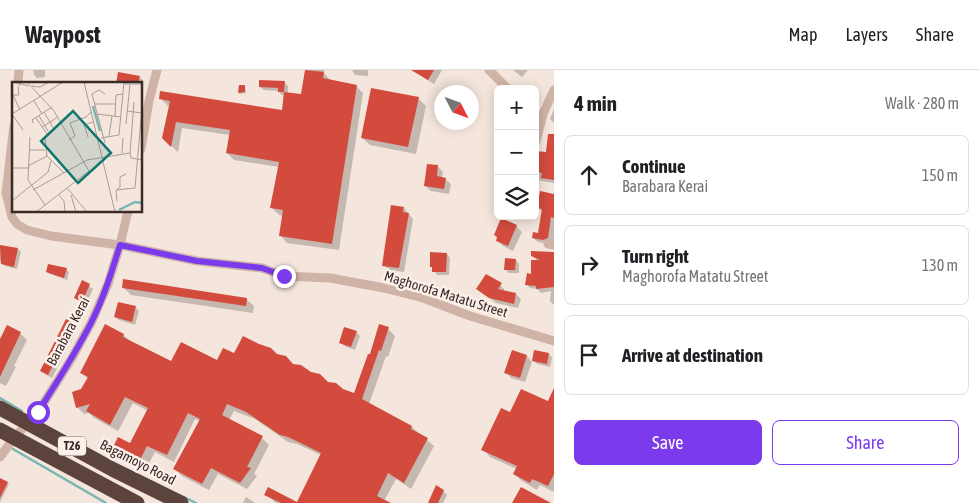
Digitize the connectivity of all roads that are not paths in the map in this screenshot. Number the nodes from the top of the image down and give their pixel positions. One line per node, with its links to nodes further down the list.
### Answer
1 (157, 70): 7 (street)
2 (489, 70): 3 (street)
3 (504, 85)
4 (554, 90): 5 (street)
5 (539, 111)
6 (12, 142): 9 (street, Maghorofa Matatu Street)
7 (142, 143)
8 (128, 212): 9 (street, Barabara Kerai)
9 (120, 245): 10 (street, Maghorofa Matatu Street); 12 (street, Barabara Kerai)
10 (554, 341)
11 (0, 408): 12 (highway, Bagamoyo Road / T26)
12 (28, 424): 14 (street, Barabara Kerai); 17 (highway, Bagamoyo Road / T26)
13 (0, 430): 14 (highway, T26)
14 (14, 438): 15 (street, Barabara Kerai); 16 (highway, T26)
15 (0, 457)
16 (137, 503)
17 (181, 503)

